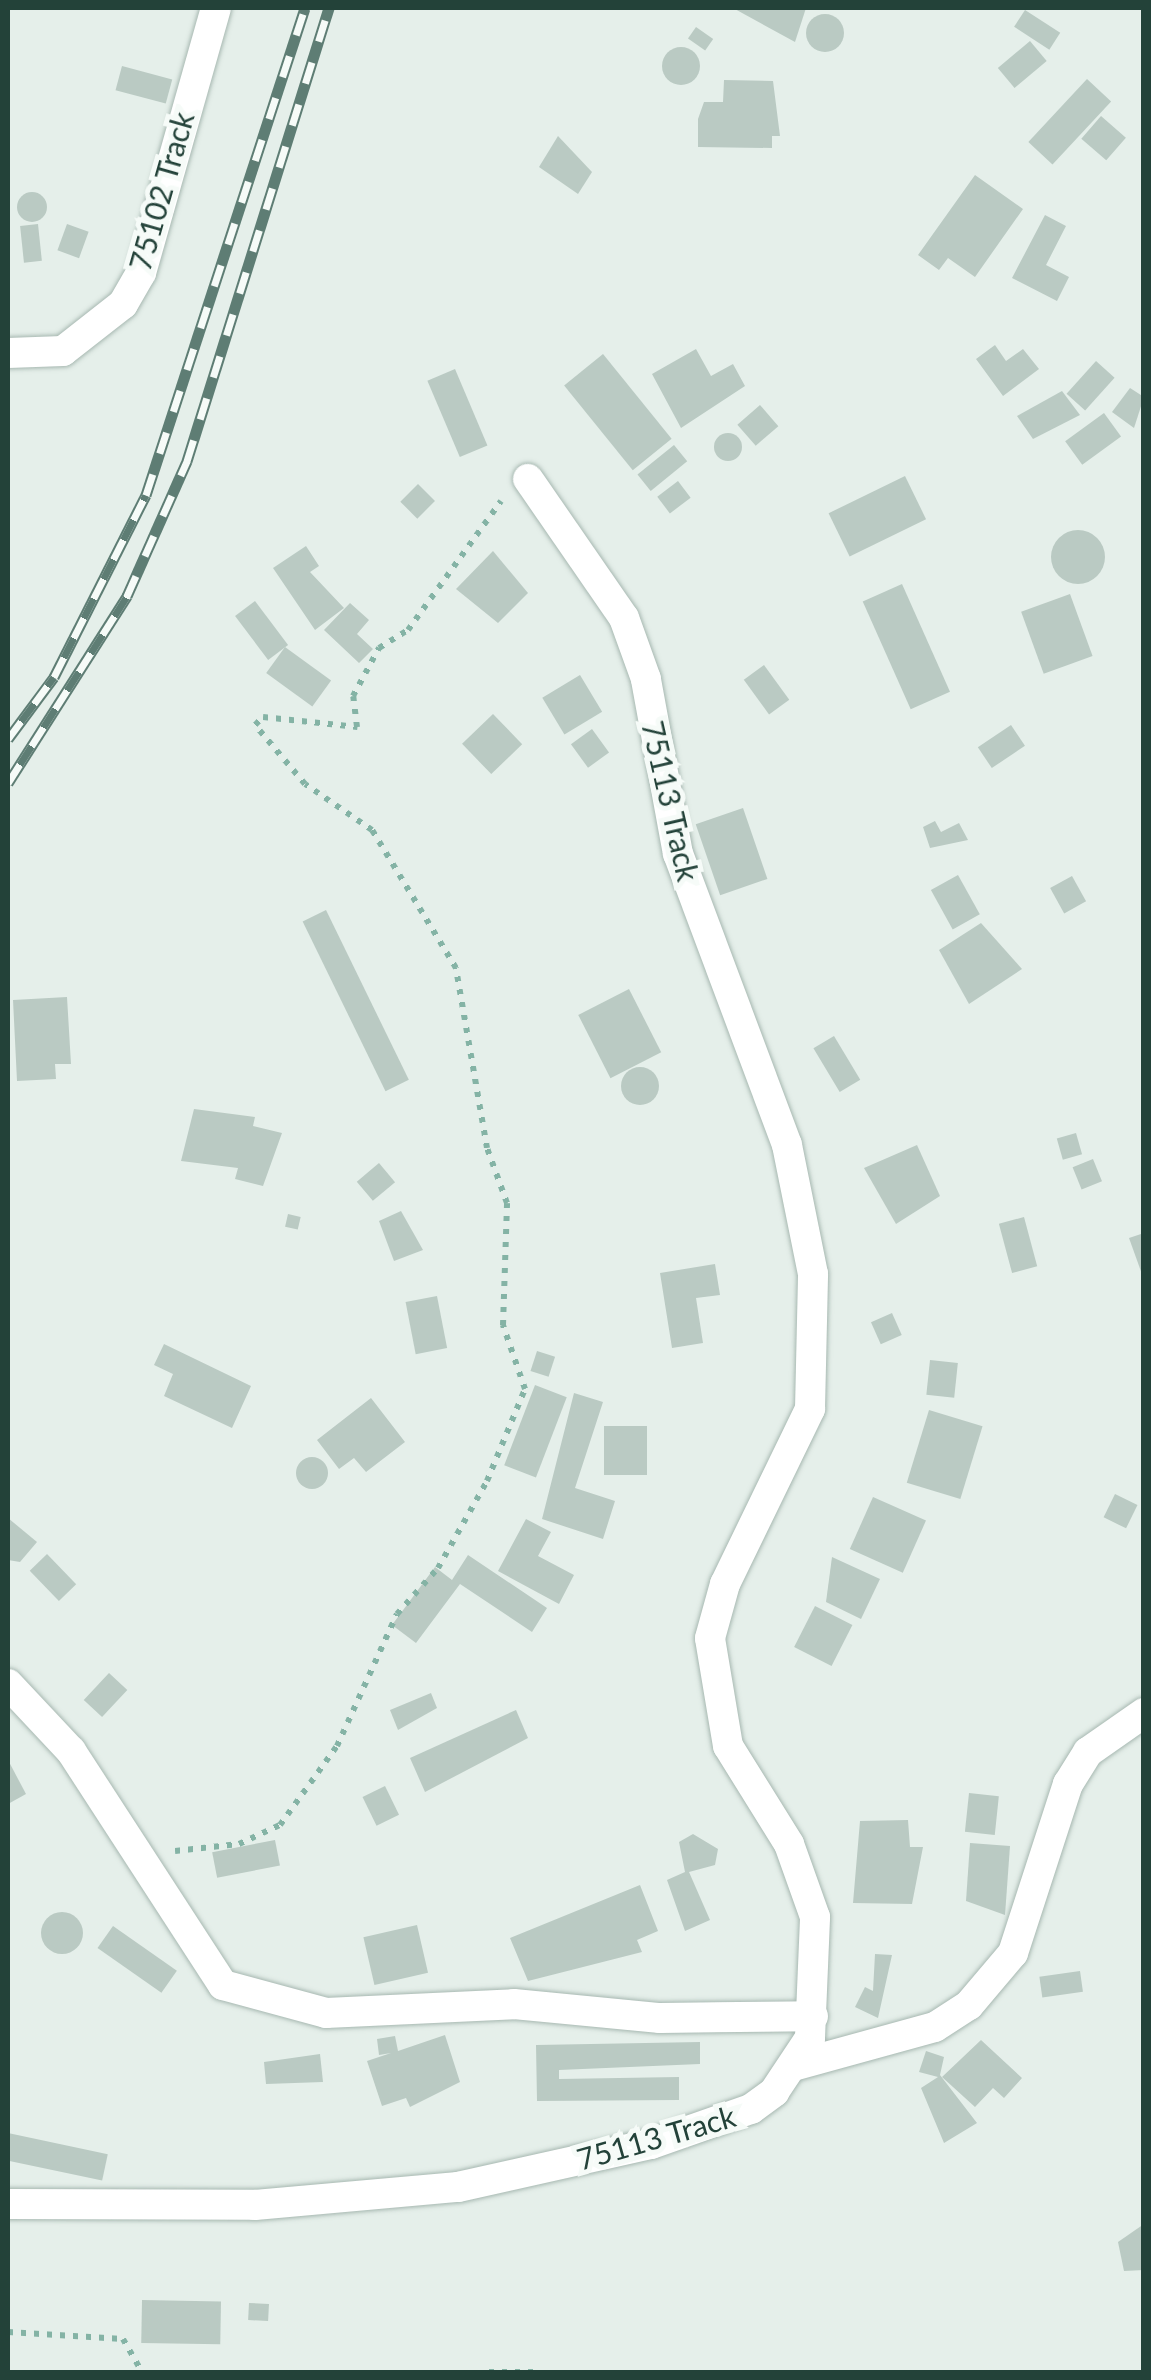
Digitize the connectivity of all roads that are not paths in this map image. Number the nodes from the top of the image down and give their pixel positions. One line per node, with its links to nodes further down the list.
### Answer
1 (216, 8): 2 (street, 75102 Track)
2 (8, 353)
3 (528, 479): 6 (street, 75113 Track)
4 (8, 1684): 6 (street)
5 (1144, 1713): 7 (street)
6 (813, 2016): 7 (street, 75113 Track)
7 (794, 2066): 8 (street, 75113 Track)
8 (8, 2204)

